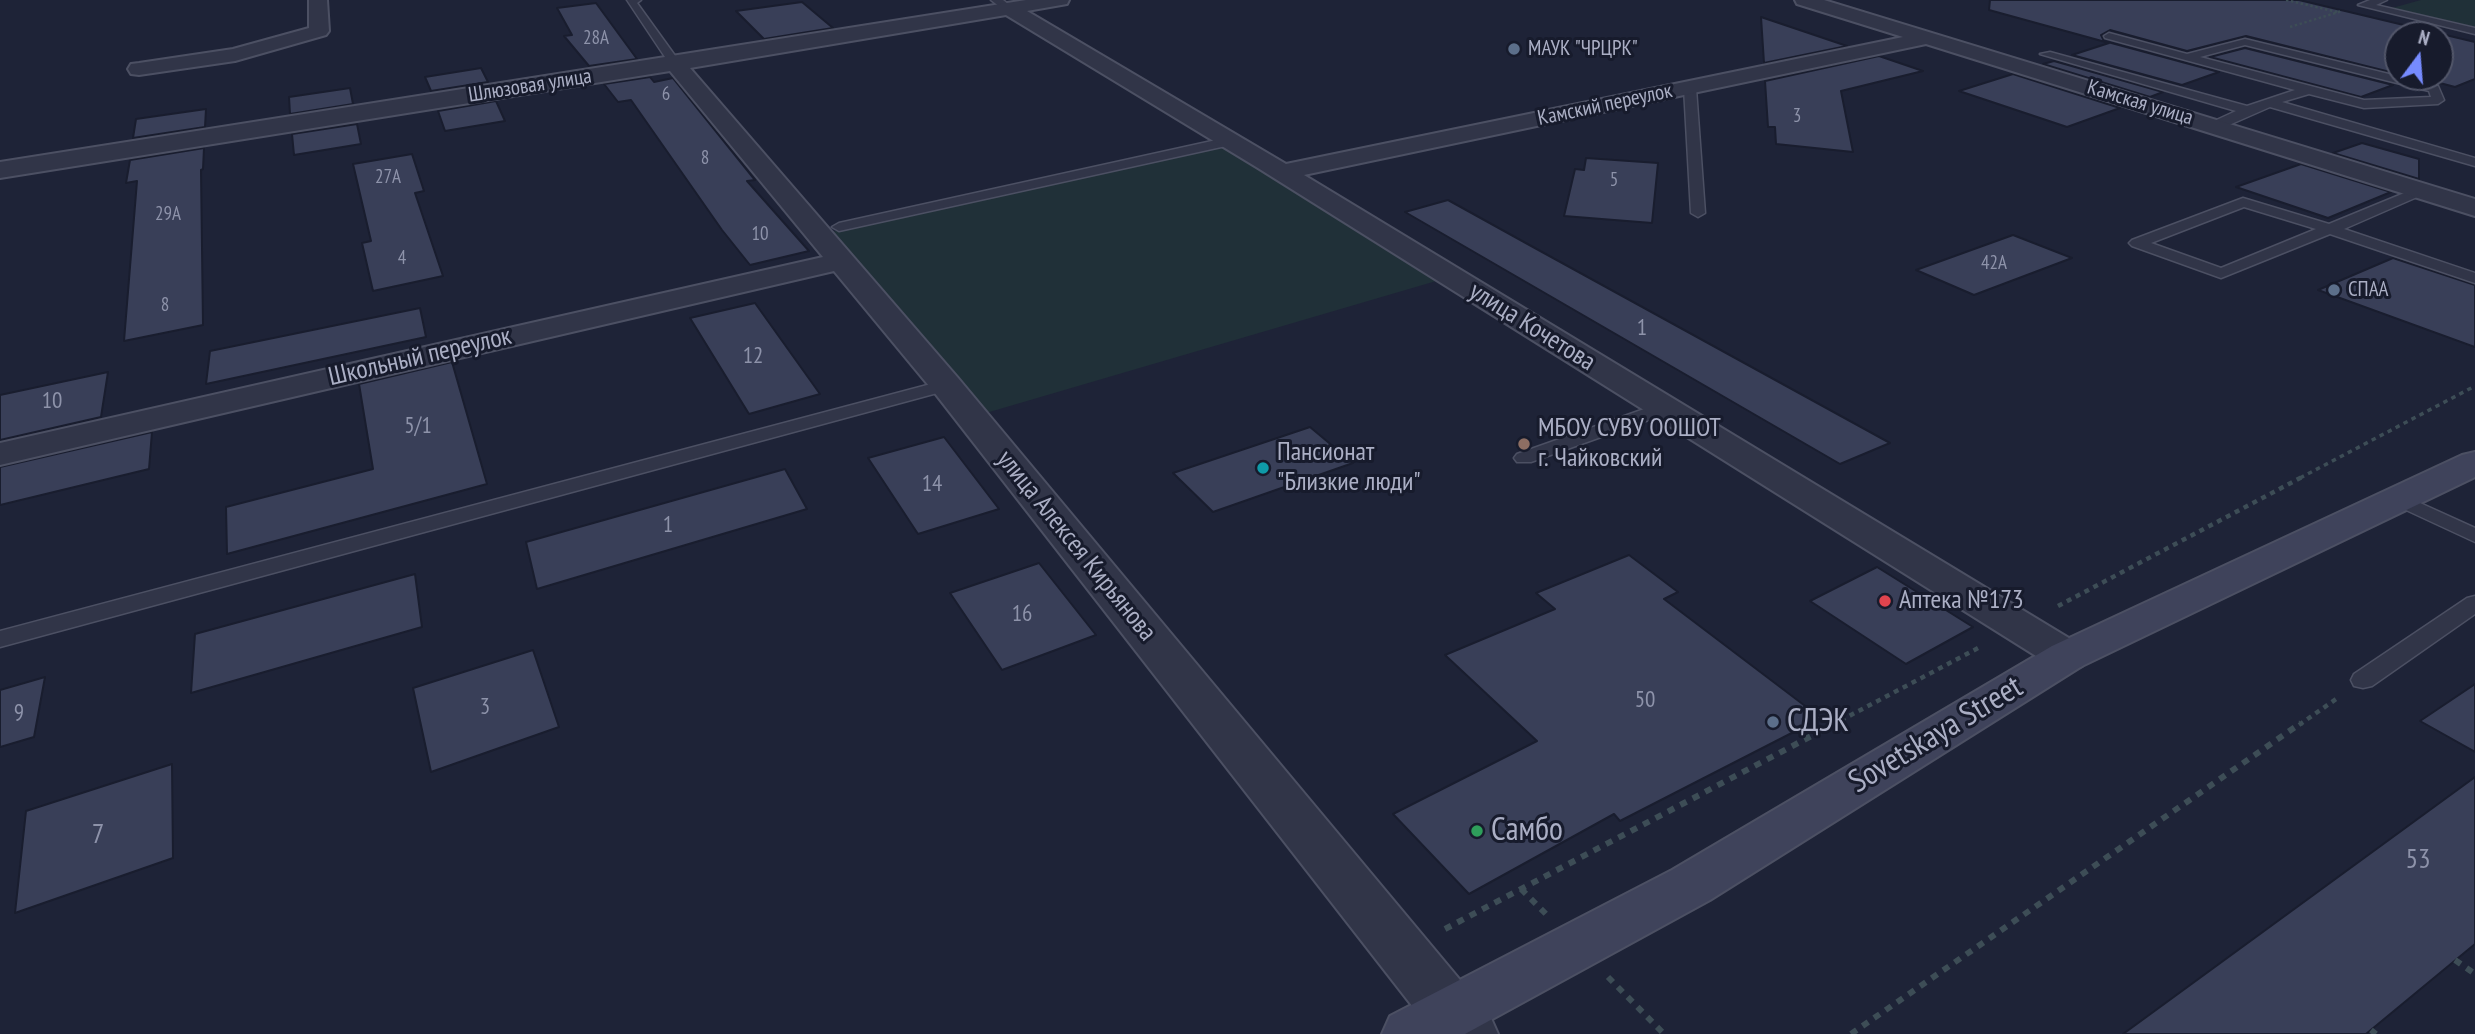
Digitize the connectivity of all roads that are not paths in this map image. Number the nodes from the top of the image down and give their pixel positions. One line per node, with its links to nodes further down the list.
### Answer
1 (318, 0): 13 (street)
2 (636, 0): 12 (lane)
3 (1060, 0): 6 (street, Шлюзовая улица)
4 (1804, 0): 9 (street, Камская улица)
5 (2382, 0): 7 (lane)
6 (1002, 4): 12 (street, Шлюзовая улица); 19 (street, улица Кочетова)
7 (2475, 31)
8 (2109, 36): 11 (lane)
9 (1928, 38): 14 (street, Камский переулок); 18 (street, Камская улица)
10 (2046, 54): 17 (lane)
11 (2188, 57): 15 (lane); 15 (lane)
12 (675, 64): 21 (street, Шлюзовая улица); 27 (street, улица Алексея Кирьянова)
13 (139, 69)
14 (1690, 88): 22 (street, Камский переулок); 25 (lane)
15 (2308, 89): 16 (lane)
16 (2270, 103): 17 (lane); 20 (lane)
17 (2247, 110): 18 (lane)
18 (2215, 126): 23 (street, Камская улица)
19 (1230, 141): 22 (street, улица Кочетова); 27 (lane)
20 (2475, 162)
21 (0, 170)
22 (1282, 172): 30 (street, улица Кочетова)
23 (2419, 191): 24 (street, Камская улица); 26 (lane)
24 (2475, 208)
25 (1698, 213)
26 (2330, 229): 26 (lane); 28 (lane)
27 (840, 244): 29 (street, улица Алексея Кирьянова); 31 (street, Школьный переулок)
28 (2475, 278)
29 (946, 385): 37 (lane); 40 (street, улица Алексея Кирьянова)
30 (1664, 408): 32 (lane); 38 (street, улица Кочетова)
31 (0, 454)
32 (1524, 458)
33 (2475, 463): 34 (main road, Sovetskaya Street)
34 (2398, 499): 35 (lane); 38 (main road, Sovetskaya Street)
35 (2475, 536)
36 (2475, 603): 39 (lane)
37 (0, 639)
38 (2067, 656): 40 (main road, Sovetskaya Street)
39 (2362, 680)
40 (1443, 1026)

